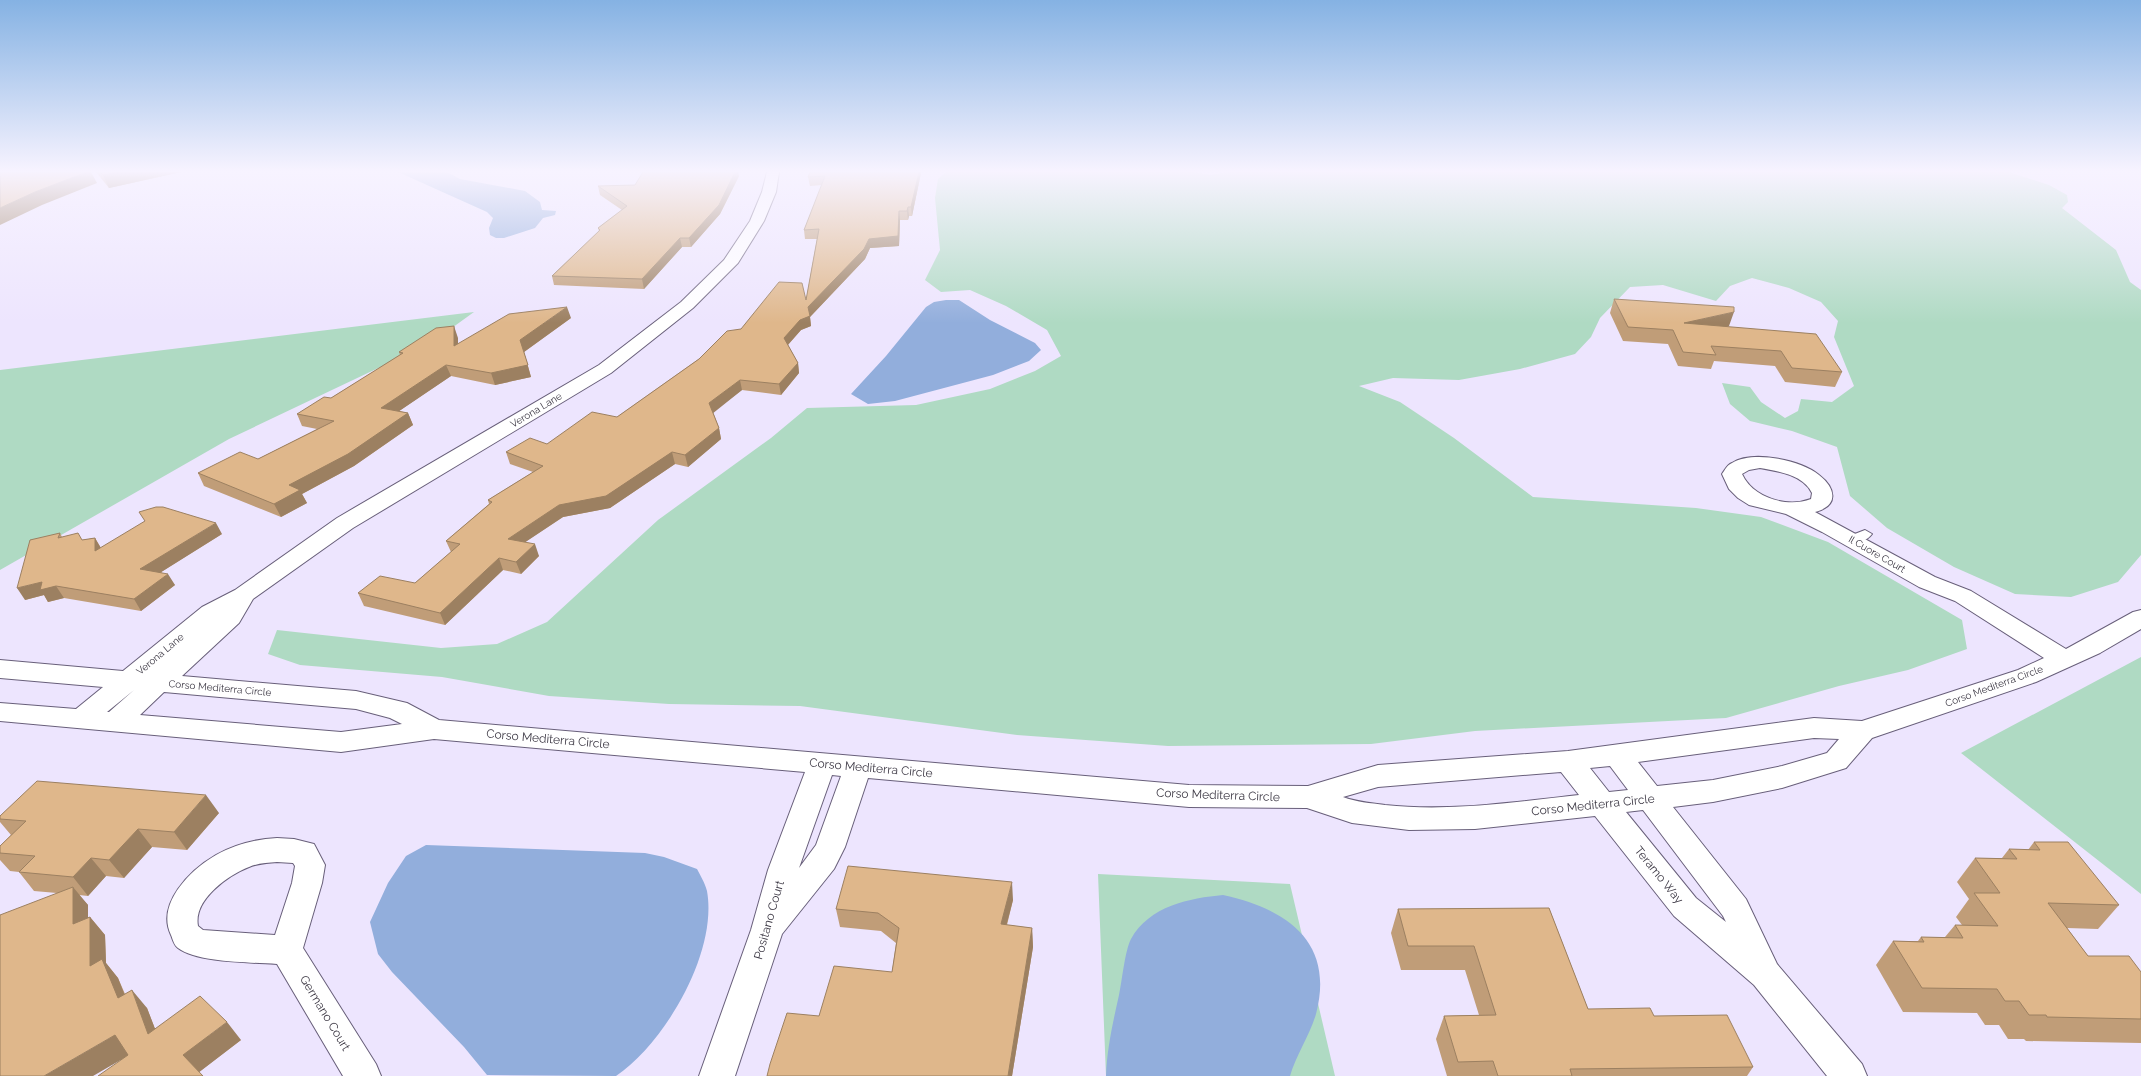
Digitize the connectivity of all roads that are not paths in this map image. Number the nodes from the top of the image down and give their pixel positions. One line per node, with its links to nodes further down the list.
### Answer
1 (756, 222): 5 (street, Verona Lane)
2 (1821, 502): 3 (street, Il Cuore Court); 3 (street, Il Cuore Court); 4 (street, Il Cuore Court)
3 (1792, 509): 4 (street, Il Cuore Court)
4 (1858, 537): 7 (street, Il Cuore Court)
5 (243, 595): 9 (street, Verona Lane); 10 (street, Verona Lane)
6 (2141, 618): 7 (street, Corso Mediterra Circle)
7 (2064, 659): 15 (street, Corso Mediterra Circle)
8 (0, 669): 9 (street, Corso Mediterra Circle)
9 (128, 680): 10 (street, Corso Mediterra Circle); 12 (street, Verona Lane)
10 (159, 683): 13 (street, Verona Lane); 14 (street, Corso Mediterra Circle)
11 (0, 712): 12 (street, Corso Mediterra Circle)
12 (81, 719): 13 (street, Corso Mediterra Circle)
13 (115, 722): 14 (street, Corso Mediterra Circle)
14 (434, 729): 18 (street, Corso Mediterra Circle)
15 (1863, 731): 16 (street, Corso Mediterra Circle); 21 (street, Corso Mediterra Circle)
16 (1616, 754): 17 (street, Corso Mediterra Circle); 21 (street, Teramo Way)
17 (1568, 761): 20 (street, Corso Mediterra Circle); 22 (street, Teramo Way)
18 (822, 764): 19 (street, Corso Mediterra Circle); 23 (street, Positano Court)
19 (858, 767): 20 (street, Corso Mediterra Circle); 23 (street)
20 (1308, 797): 22 (street, Corso Mediterra Circle)
21 (1650, 798): 22 (street, Corso Mediterra Circle); 25 (street, Teramo Way)
22 (1602, 804): 25 (street, Teramo Way)
23 (768, 930): 27 (street, Positano Court)
24 (286, 950): 26 (street, Germano Court)
25 (1766, 976): 28 (street, Teramo Way)
26 (363, 1076)
27 (717, 1076)
28 (1849, 1076)

